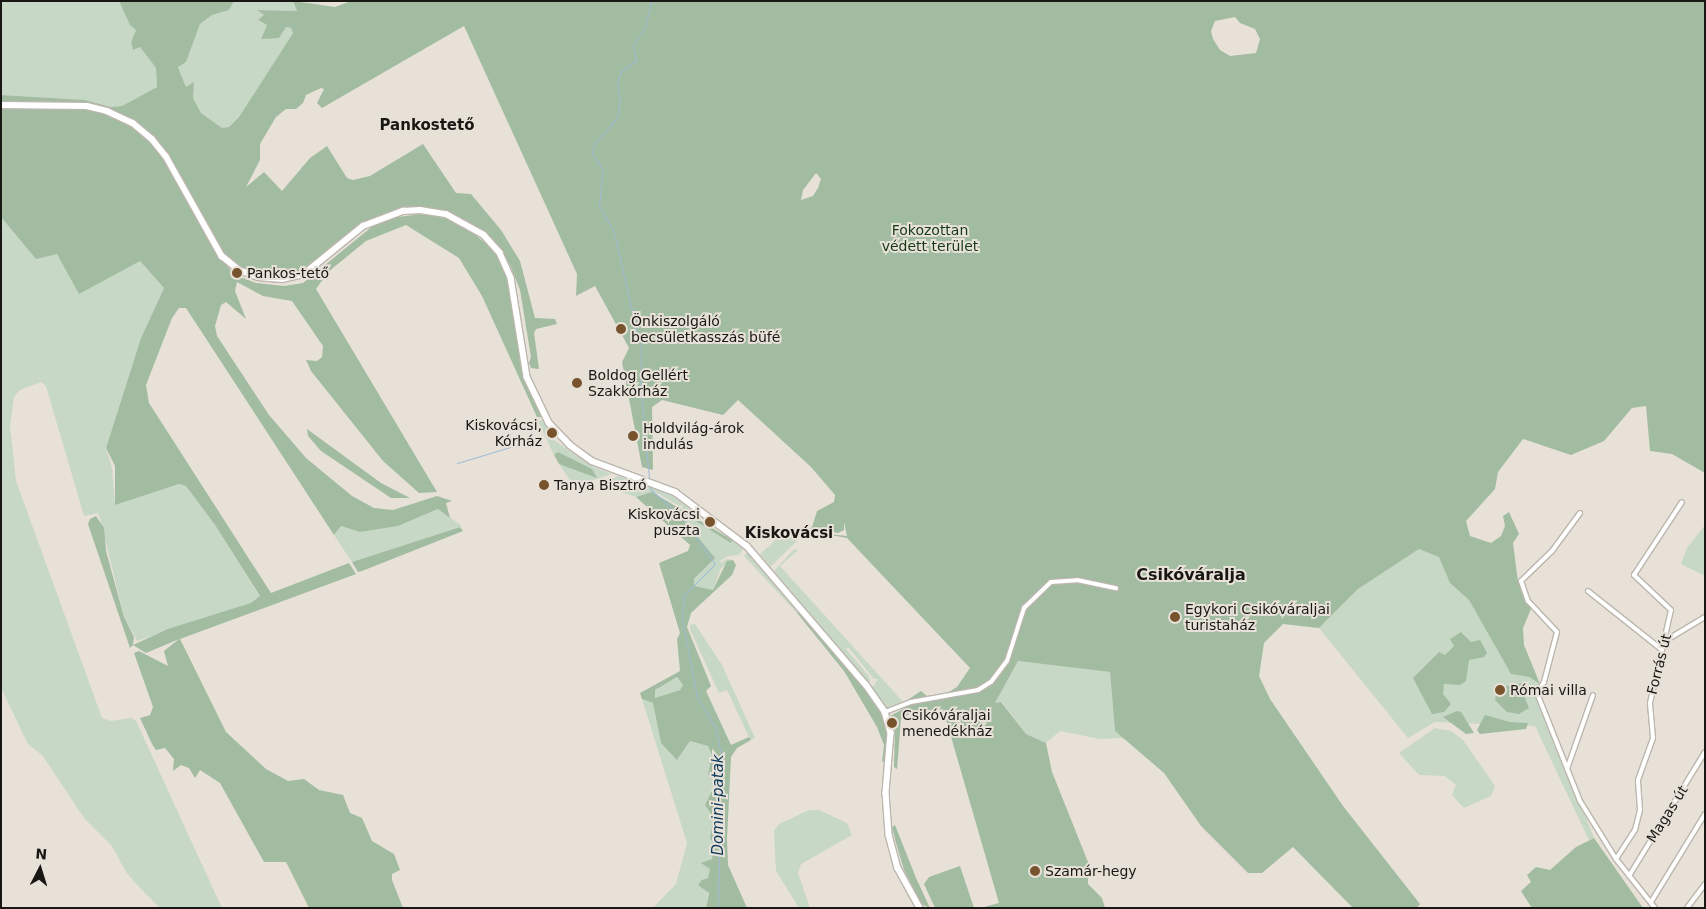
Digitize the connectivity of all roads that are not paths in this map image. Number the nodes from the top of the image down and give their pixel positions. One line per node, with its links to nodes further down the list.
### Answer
1 (1, 105): 10 (main road)
2 (1682, 502): 7 (street, Forrás út)
3 (1580, 513): 12 (street)
4 (1116, 588): 10 (street)
5 (1588, 591): 8 (street)
6 (1705, 617): 7 (street)
7 (1665, 641): 8 (street, Forrás út)
8 (1661, 649): 14 (street, Forrás út)
9 (1593, 695): 12 (street)
10 (885, 712): 18 (main road)
11 (1705, 752): 15 (street, Magas út)
12 (1568, 769): 14 (street)
13 (1705, 814): 17 (street)
14 (1616, 859): 15 (street)
15 (1628, 876): 17 (street)
16 (1704, 885): 20 (street)
17 (1651, 902): 19 (street)
18 (920, 908)
19 (1655, 908)
20 (1686, 908)

